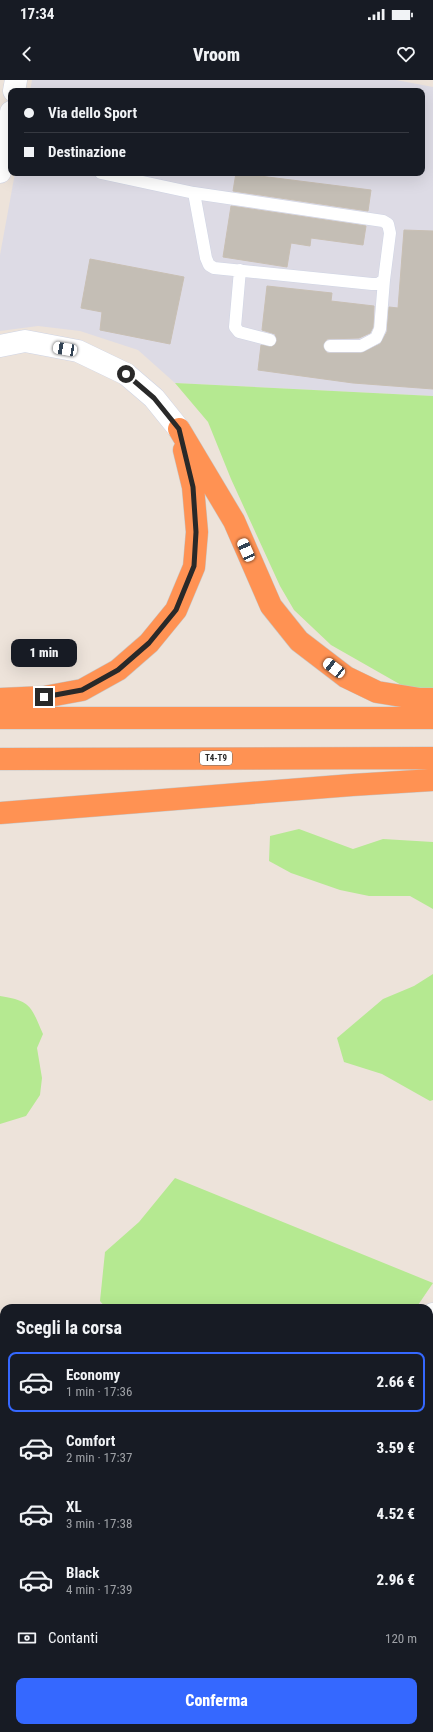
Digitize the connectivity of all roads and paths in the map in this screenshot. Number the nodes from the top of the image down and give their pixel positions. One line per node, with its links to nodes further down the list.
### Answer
1 (8, 136): 2 (street)
2 (5, 161)
3 (115, 176): 4 (lane)
4 (194, 193): 5 (lane); 6 (lane)
5 (240, 270): 6 (lane); 7 (lane)
6 (384, 280): 9 (lane)
7 (270, 340)
8 (0, 346): 10 (street)
9 (330, 346)
10 (179, 429): 11 (highway); 12 (highway)
11 (0, 699)
12 (433, 699)
13 (0, 718): 14 (highway)
14 (433, 718)
15 (0, 758): 16 (highway, T4-T9)
16 (433, 758)
17 (433, 780): 18 (highway)
18 (0, 813)

